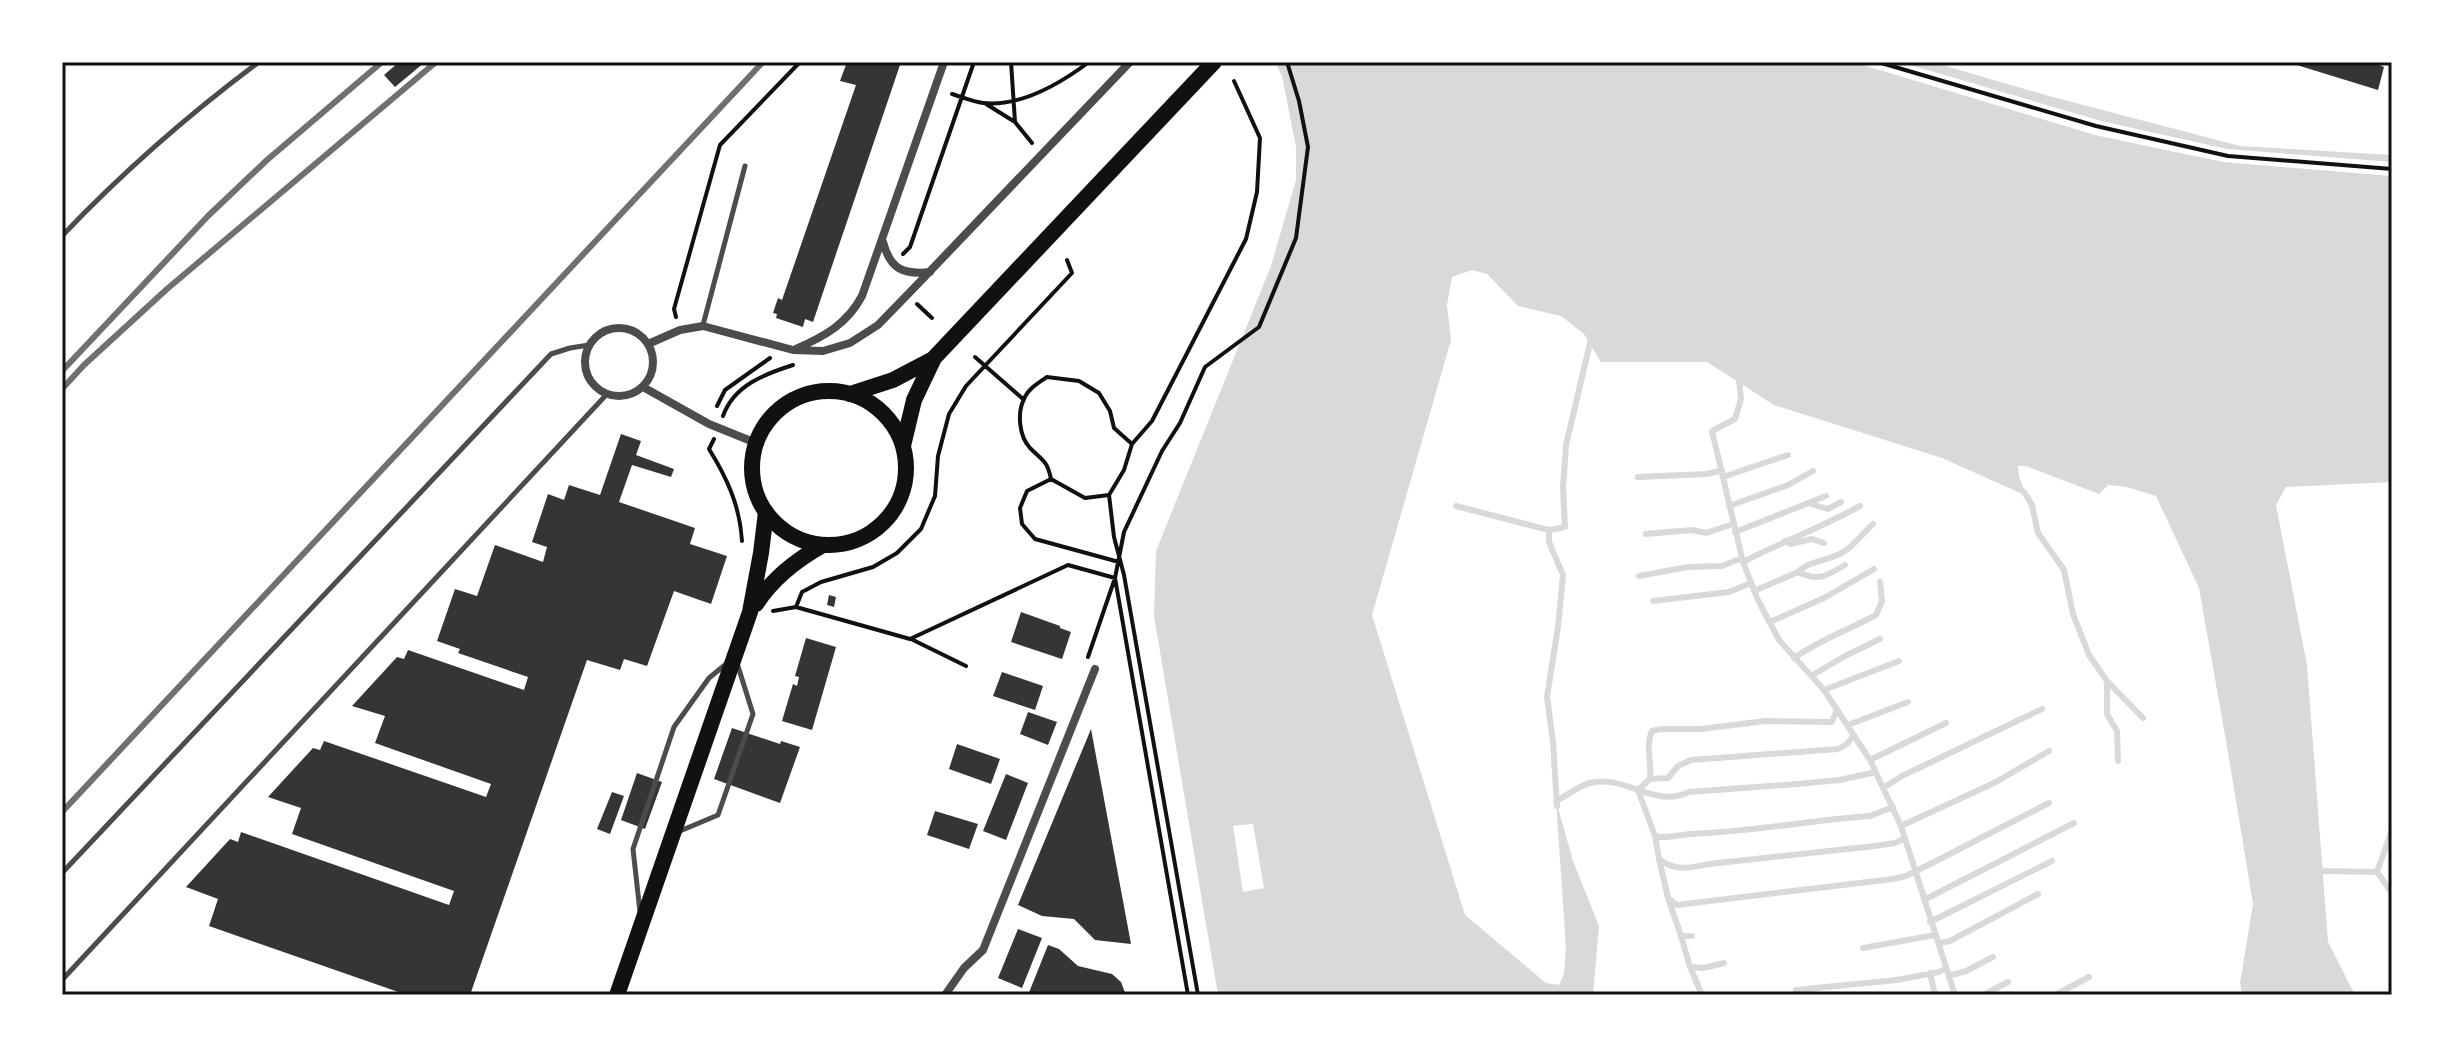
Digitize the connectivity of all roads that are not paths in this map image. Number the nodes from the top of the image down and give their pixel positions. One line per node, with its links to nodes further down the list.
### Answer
1 (259, 62): 6 (lane)
2 (944, 62): 7 (street)
3 (1130, 62): 8 (street)
4 (1214, 62): 13 (main road)
5 (745, 166): 9 (lane)
6 (62, 236)
7 (882, 241): 8 (street); 12 (street)
8 (930, 272): 12 (street)
9 (703, 326): 10 (street); 12 (street)
10 (648, 344): 11 (street); 14 (street)
11 (589, 345): 15 (street); 25 (lane)
12 (793, 350)
13 (934, 358): 16 (main road); 18 (main road)
14 (643, 387): 15 (street); 17 (street)
15 (607, 394): 27 (lane)
16 (850, 394): 17 (main road); 18 (main road)
17 (756, 443): 19 (main road)
18 (903, 446): 20 (main road)
19 (766, 512): 20 (main road); 21 (main road)
20 (823, 545): 21 (main road)
21 (750, 612): 22 (main road)
22 (735, 657): 24 (main road); 24 (lane); 26 (lane)
23 (1095, 669): 29 (street)
24 (673, 834): 26 (main road)
25 (62, 873)
26 (641, 925): 28 (main road)
27 (62, 980)
28 (617, 995)
29 (945, 995)

